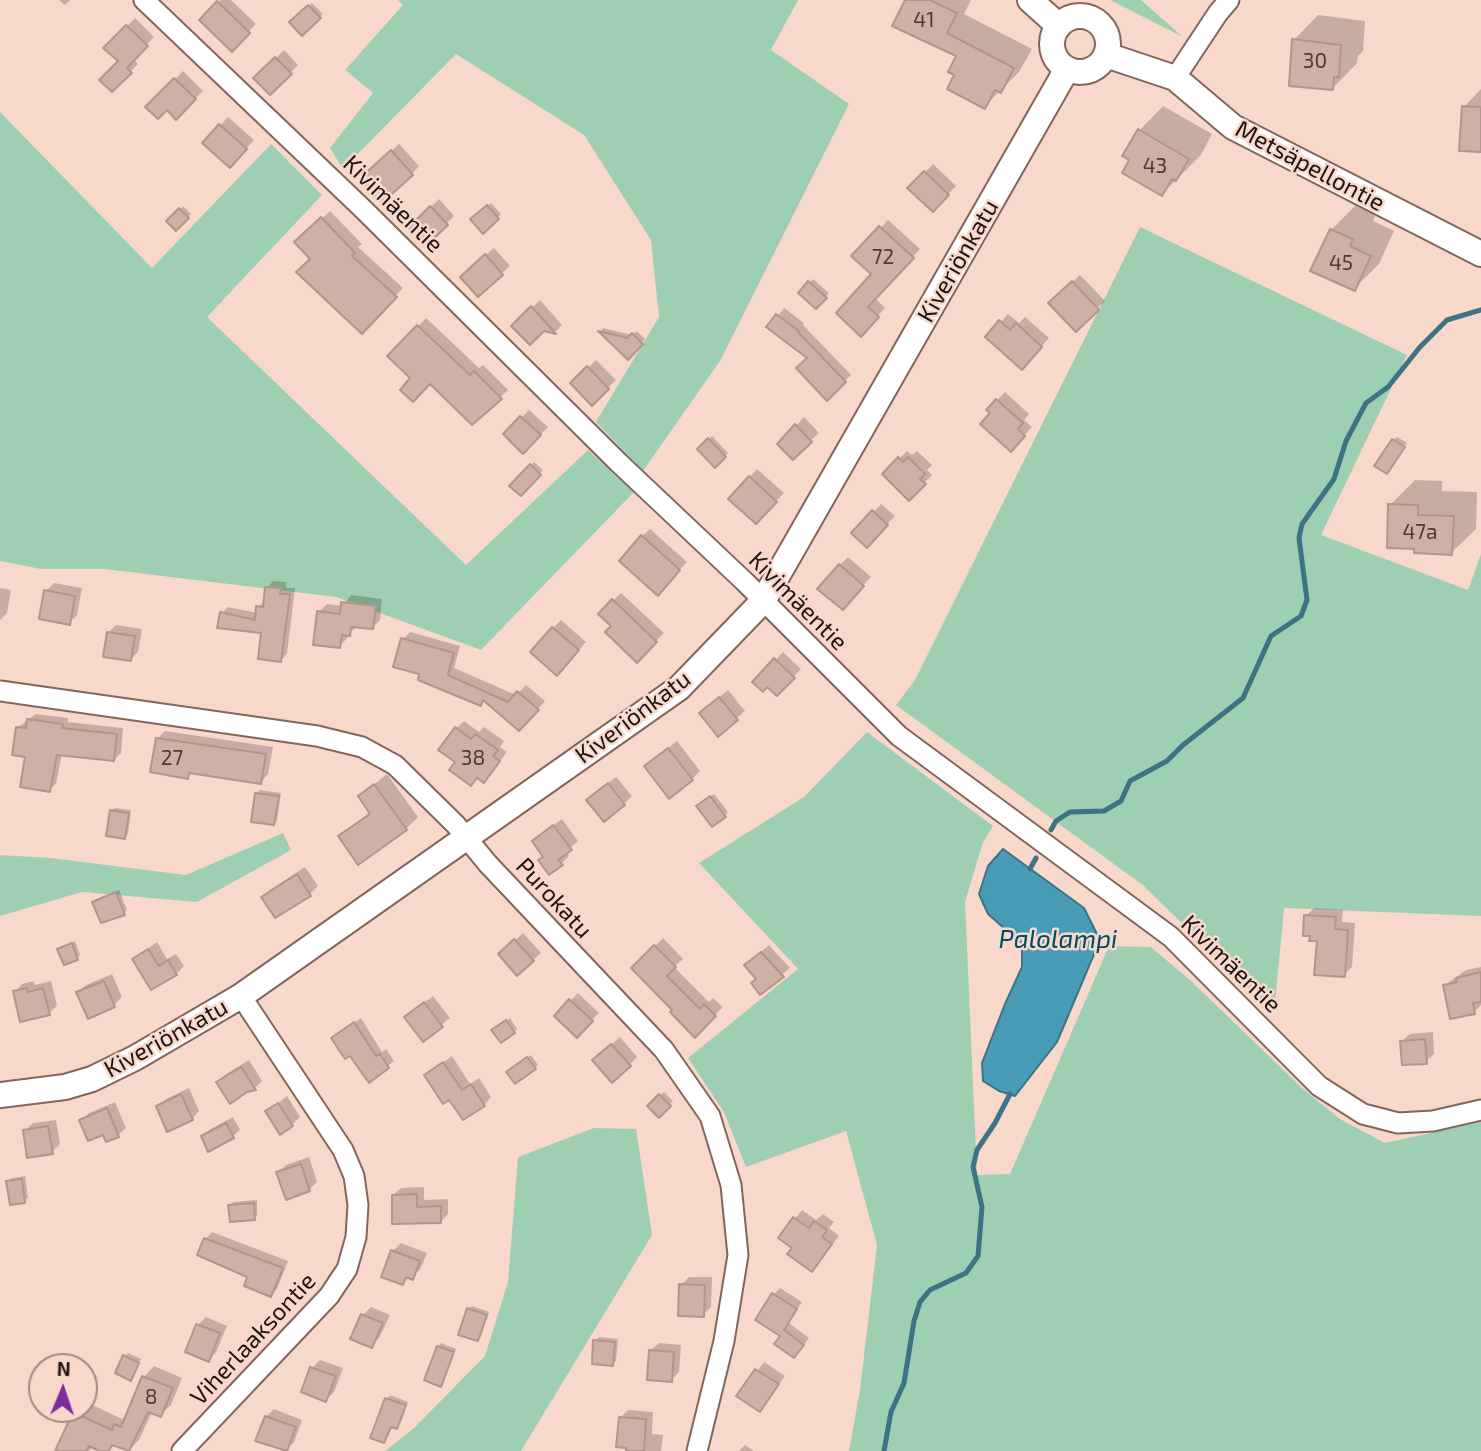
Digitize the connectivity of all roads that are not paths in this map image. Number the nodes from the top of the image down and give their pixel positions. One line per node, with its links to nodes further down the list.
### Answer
1 (144, 0): 9 (street, Kivimäentie)
2 (1030, 0): 4 (street)
3 (1229, 0): 7 (street)
4 (1059, 26): 5 (street); 6 (street)
5 (1106, 55): 6 (street); 7 (street, Metsäpellontie)
6 (1067, 69): 9 (street, Kiveriönkatu)
7 (1175, 78): 8 (street, Metsäpellontie)
8 (1481, 254)
9 (763, 601): 11 (street, Kiveriönkatu); 14 (street, Kivimäentie)
10 (0, 691): 11 (street, Purokatu)
11 (466, 837): 12 (street, Kiveriönkatu); 16 (street, Purokatu)
12 (241, 996): 13 (street, Kiveriönkatu); 15 (street, Viherlaaksontie)
13 (0, 1095)
14 (1481, 1110)
15 (182, 1451)
16 (697, 1451)

